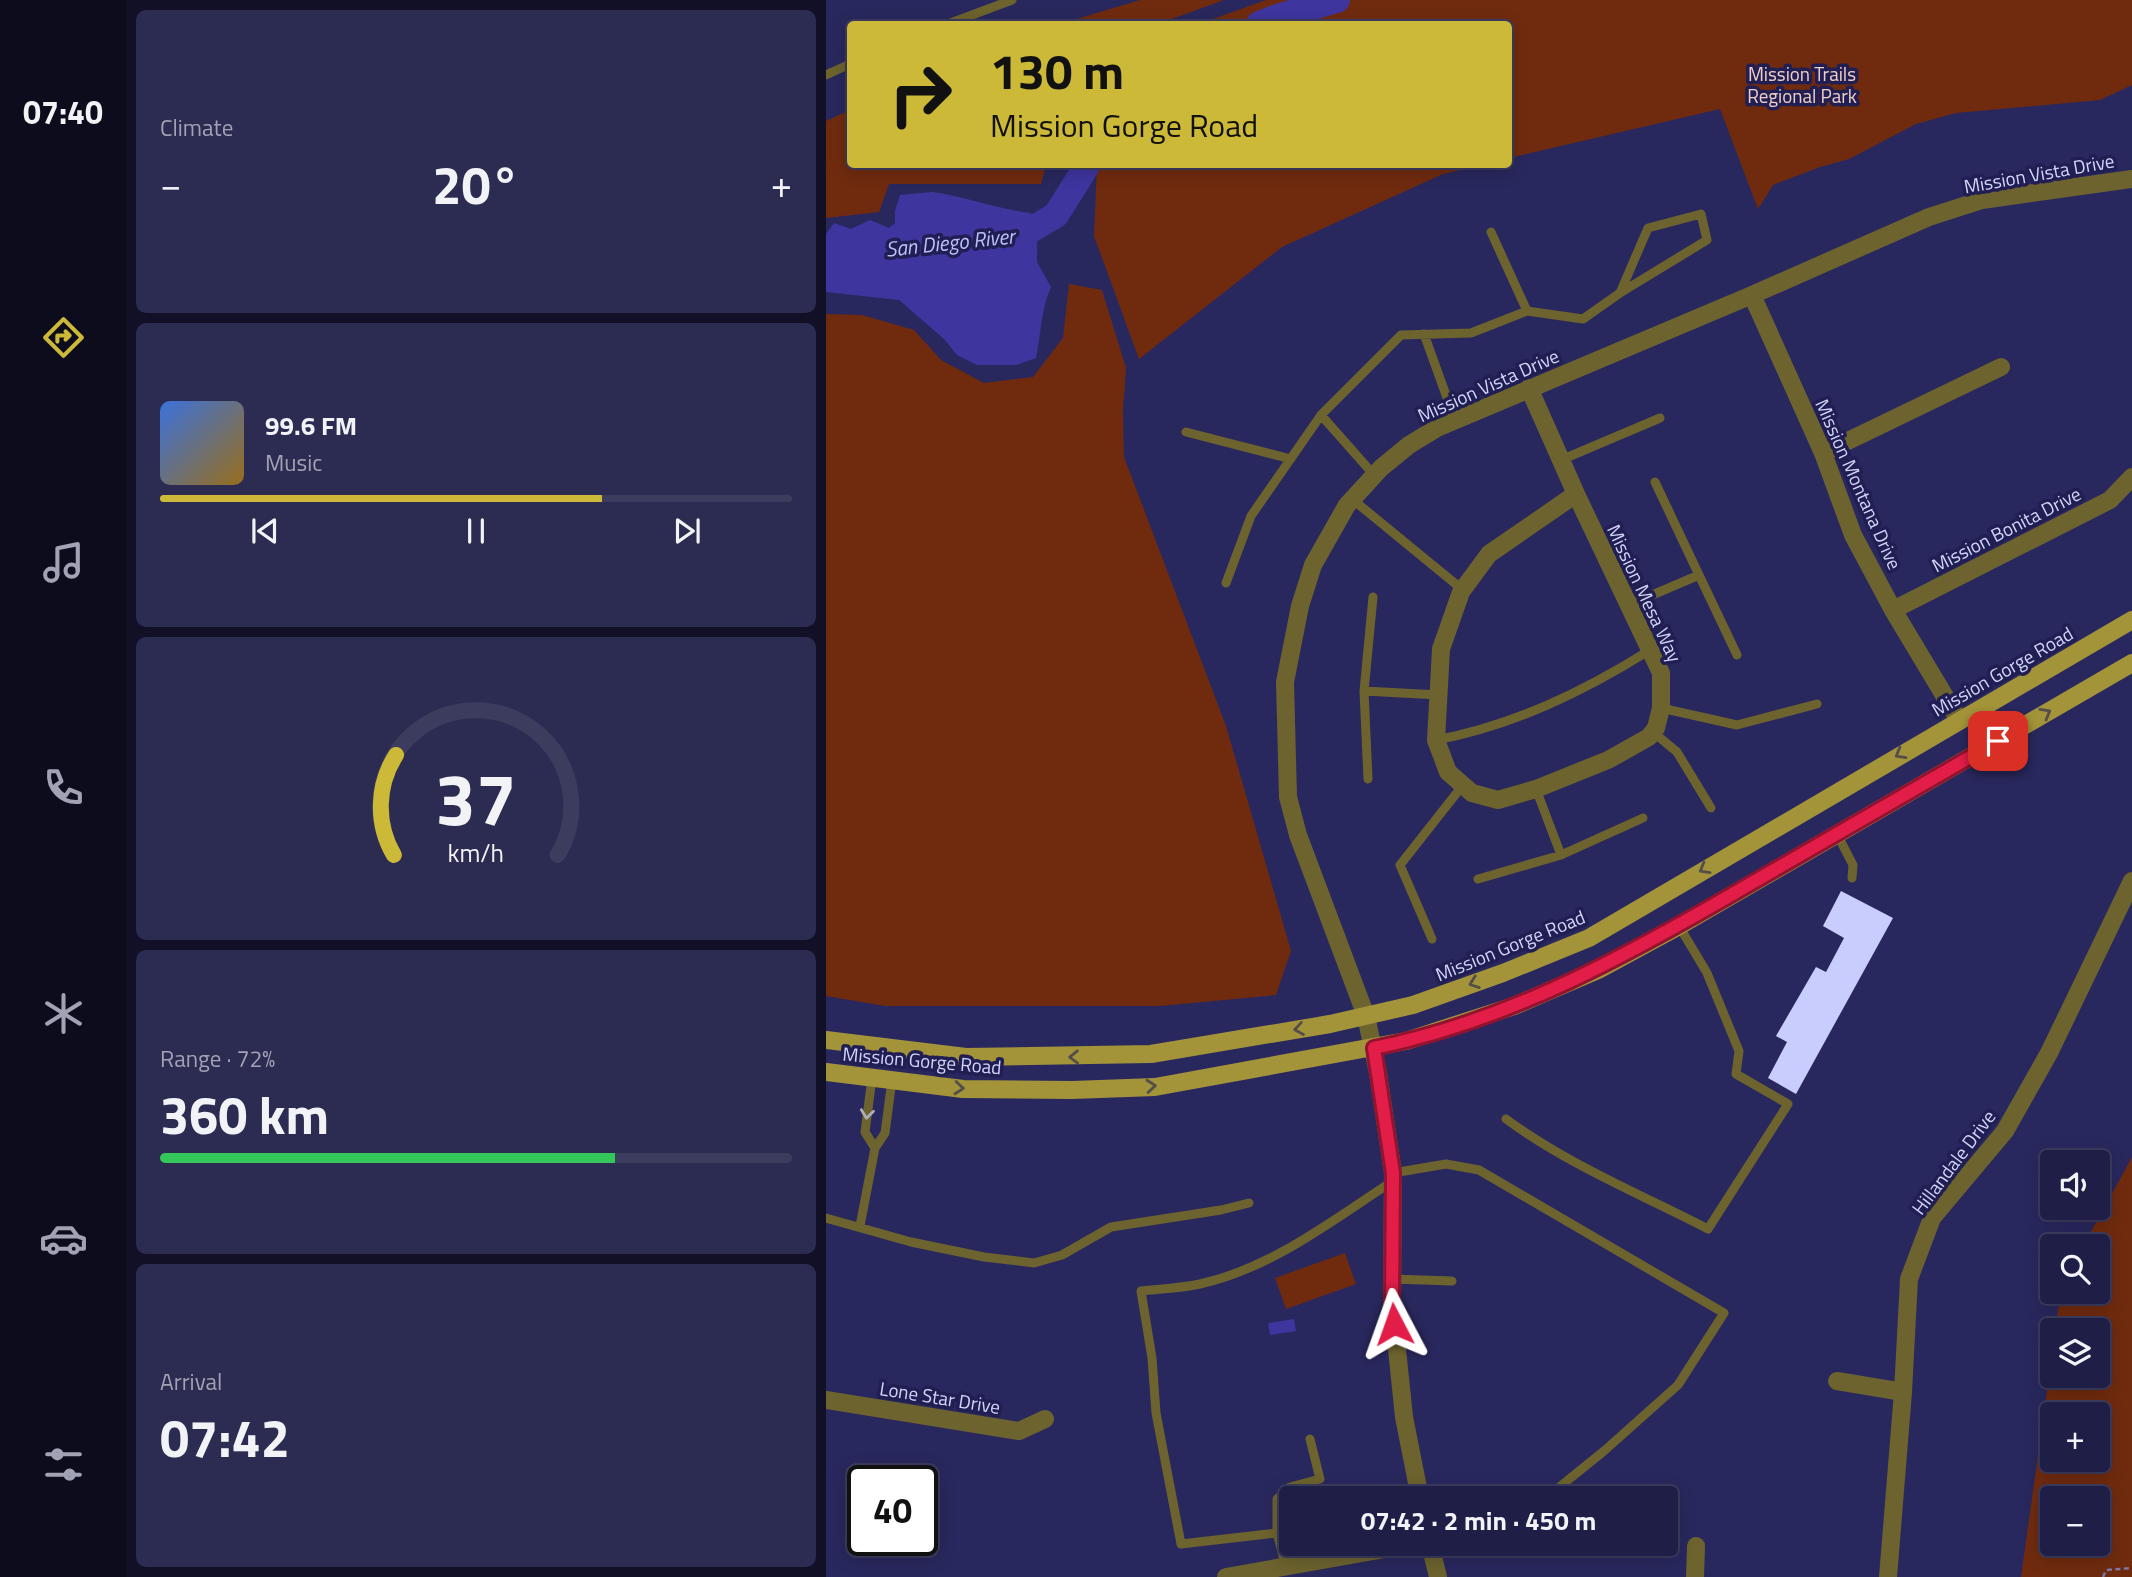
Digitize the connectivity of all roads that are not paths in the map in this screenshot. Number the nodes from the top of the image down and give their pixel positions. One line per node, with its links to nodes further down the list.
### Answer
1 (1012, 0): 2 (lane)
2 (956, 21)
3 (847, 65): 4 (lane)
4 (826, 75)
5 (2132, 179): 8 (street, Mission Vista Drive)
6 (1491, 232): 9 (lane)
7 (1620, 293): 7 (lane); 9 (lane)
8 (1752, 295): 12 (street, Mission Vista Drive); 17 (street, Mission Montana Drive)
9 (1527, 311): 10 (lane)
10 (1424, 334): 13 (lane); 15 (lane)
11 (2001, 367): 17 (street)
12 (1529, 388): 15 (street, Mission Vista Drive); 19 (street, Mission Mesa Way)
13 (1321, 415): 18 (lane); 20 (lane)
14 (1660, 418): 19 (lane)
15 (1455, 420): 20 (street, Mission Vista Drive)
16 (1186, 432): 18 (lane)
17 (1823, 453): 30 (street, Mission Montana Drive)
18 (1291, 459): 26 (lane)
19 (1561, 460): 23 (street, Mission Mesa Way)
20 (1374, 475): 24 (street, Mission Vista Drive)
21 (2132, 477): 30 (street, Mission Bonita Drive)
22 (1655, 482): 25 (lane)
23 (1576, 494): 27 (street); 29 (street, Mission Mesa Way)
24 (1352, 499): 27 (lane); 54 (street, Mission Vista Drive)
25 (1699, 575): 29 (lane); 33 (lane)
26 (1227, 583)
27 (1464, 590): 36 (street)
28 (1373, 597): 35 (lane)
29 (1629, 605): 32 (street, Mission Mesa Way)
30 (1893, 610): 39 (street, Mission Montana Drive)
31 (2132, 620): 39 (main road, Mission Gorge Road)
32 (1650, 650): 38 (street, Mission Mesa Way); 41 (lane)
33 (1737, 655)
34 (2132, 663): 47 (main road, Mission Gorge Road, one-way to 34)
35 (1364, 691): 36 (lane); 42 (lane)
36 (1439, 695): 41 (street)
37 (1817, 704): 38 (lane)
38 (1661, 708): 40 (street, Mission Mesa Way)
39 (1959, 720): 54 (main road, Mission Gorge Road, one-way to 54)
40 (1653, 732): 44 (street); 45 (lane)
41 (1436, 740): 43 (street)
42 (1368, 779)
43 (1464, 785): 44 (street); 53 (lane)
44 (1536, 789): 48 (lane)
45 (1711, 808)
46 (1643, 818): 48 (lane)
47 (1837, 834): 49 (lane); 52 (main road, Mission Gorge Road)
48 (1561, 855): 50 (lane)
49 (1853, 878)
50 (1478, 879)
51 (2132, 881): 69 (street, Hillandale Drive)
52 (1679, 926): 56 (main road, Mission Gorge Road); 60 (lane)
53 (1432, 939)
54 (1366, 1016): 55 (main road, Mission Gorge Road, one-way to 55); 56 (street, Mission Vista Drive)
55 (826, 1040)
56 (1374, 1048): 59 (main road, Mission Gorge Road, one-way to 56); 62 (street, Mission Vista Drive)
57 (826, 1072): 58 (main road, Mission Gorge Road)
58 (872, 1077): 59 (main road, Mission Gorge Road); 61 (lane, one-way to 61)
59 (891, 1080): 61 (lane)
60 (1506, 1119)
61 (875, 1148): 65 (lane)
62 (1393, 1177): 66 (street, Mission Vista Drive); 74 (lane); 75 (lane)
63 (1249, 1203): 65 (lane)
64 (826, 1217): 65 (lane)
65 (860, 1226)
66 (1392, 1279): 67 (lane); 73 (street, Mission Vista Drive)
67 (1452, 1281)
68 (1837, 1381): 69 (street)
69 (1903, 1392): 84 (street, Hillandale Drive)
70 (826, 1399): 71 (street, Lone Star Drive)
71 (1045, 1419)
72 (1310, 1439): 75 (lane)
73 (1418, 1486)
74 (1561, 1486)
75 (1277, 1534): 79 (lane)
76 (1696, 1546): 83 (street)
77 (1347, 1556): 79 (street)
78 (1433, 1556): 82 (street)
79 (1286, 1567): 80 (street)
80 (1260, 1574): 81 (street)
81 (1226, 1577)
82 (1438, 1577)
83 (1695, 1577)
84 (1888, 1577)

